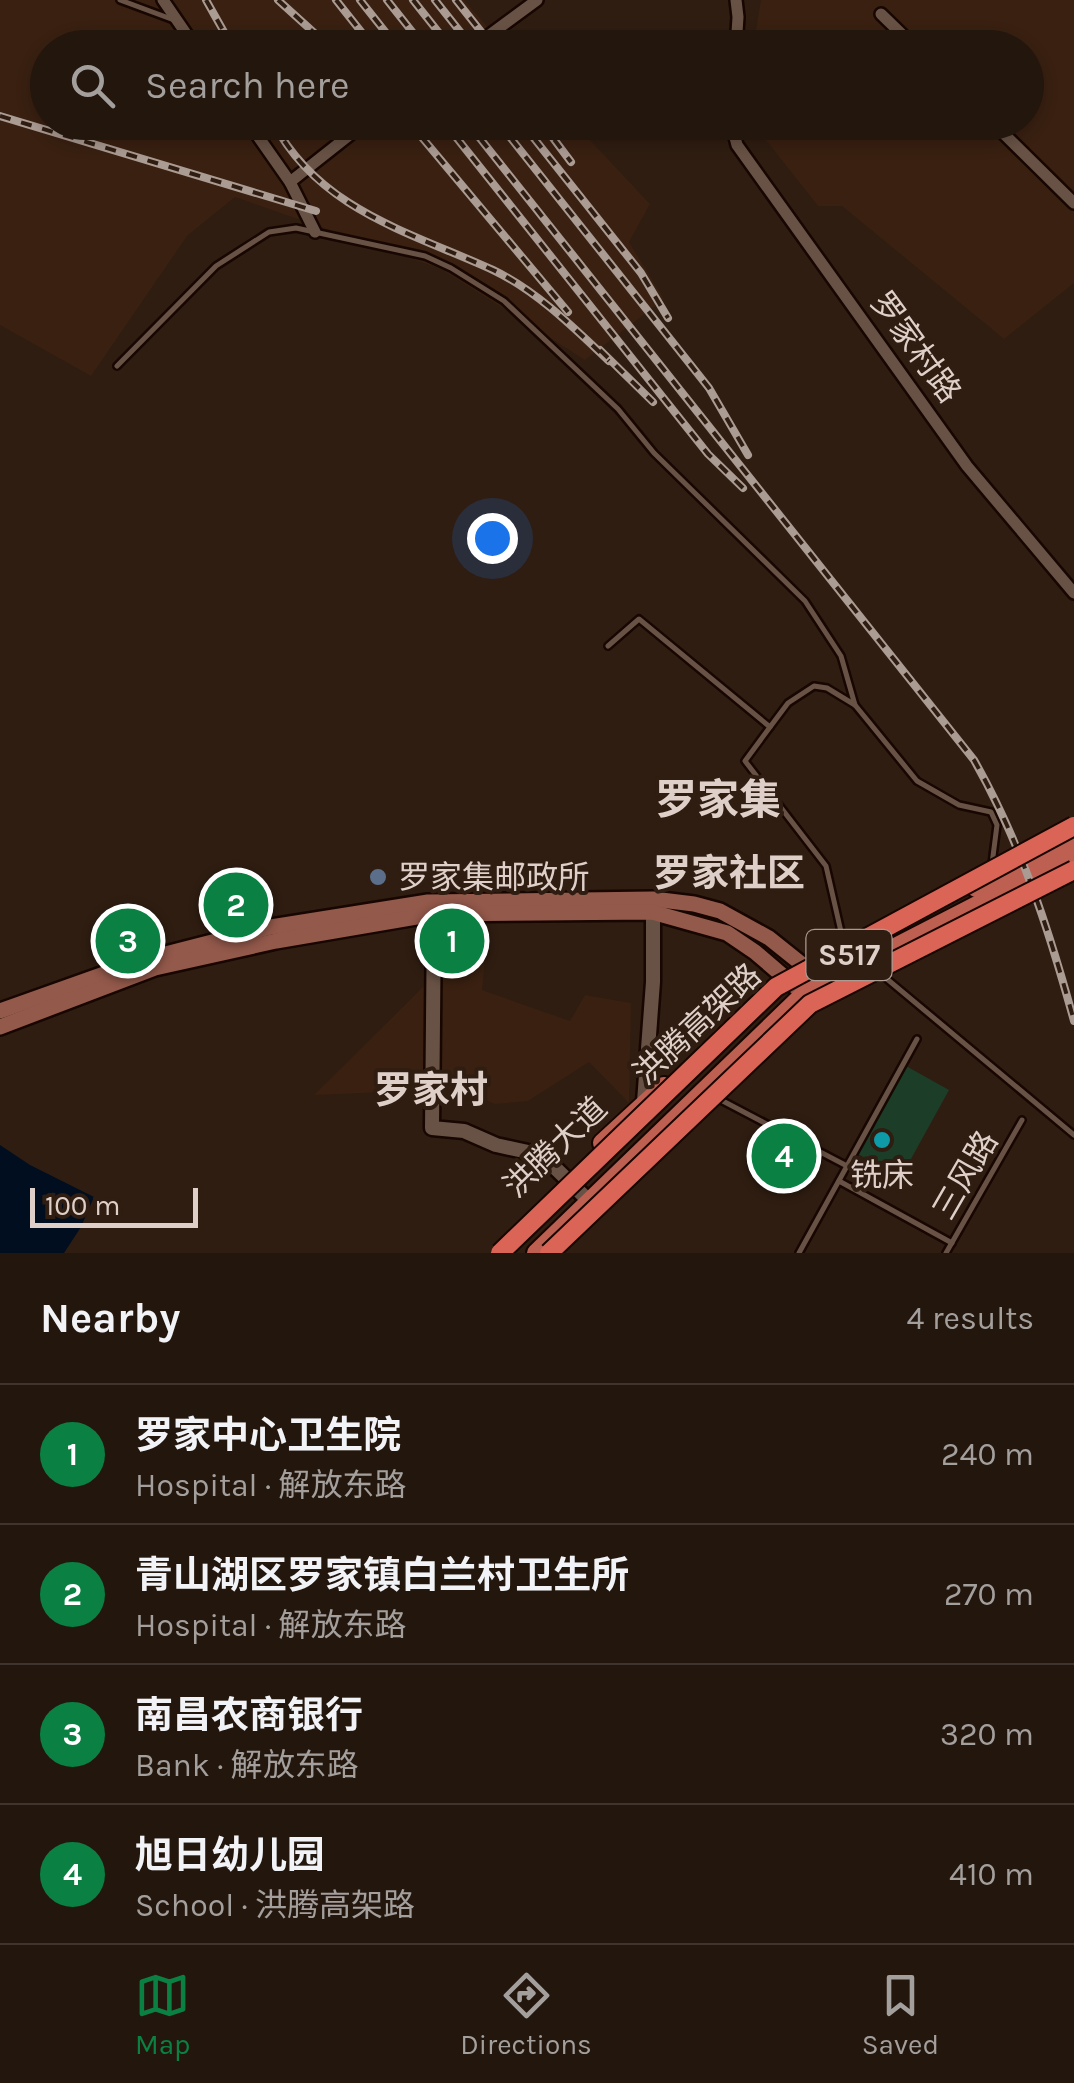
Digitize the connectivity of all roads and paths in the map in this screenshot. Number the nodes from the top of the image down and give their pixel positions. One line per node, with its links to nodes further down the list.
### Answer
1 (120, 0): 6 (lane)
2 (163, 0): 6 (street)
3 (537, 0): 8 (street)
4 (736, 0): 9 (street)
5 (881, 14): 10 (street)
6 (178, 22): 7 (street)
7 (184, 30)
8 (496, 30)
9 (737, 30)
10 (897, 30)
11 (261, 140): 15 (street)
12 (343, 140): 15 (street)
13 (736, 140): 19 (street, 罗家村路)
14 (1010, 140): 16 (street)
15 (290, 182): 17 (street)
16 (1074, 203)
17 (316, 232): 18 (lane); 21 (lane)
18 (117, 366)
19 (1074, 593)
20 (608, 646): 22 (lane)
21 (855, 705): 22 (lane); 27 (lane)
22 (770, 726): 32 (lane)
23 (1074, 826): 48 (highway, 洪腾高架路, bridge)
24 (1074, 839): 26 (main road, 洪腾大道 / S517)
25 (1074, 855): 26 (main road, 洪腾大道)
26 (1049, 858): 29 (main road); 32 (main road, 洪腾大道 / S517)
27 (992, 864)
28 (1074, 870): 50 (highway, 洪腾高架路, bridge)
29 (1074, 880)
30 (653, 905): 31 (main road); 33 (main road); 34 (main road); 35 (main road); 38 (street)
31 (434, 914): 36 (main road); 43 (street)
32 (860, 957): 33 (main road, 洪腾大道 / S517); 41 (lane)
33 (819, 977): 34 (main road, 洪腾大道 / S517)
34 (799, 990): 38 (main road, 洪腾大道 / S517); 39 (main road, 洪腾大道 / S517)
35 (0, 1011)
36 (0, 1027)
37 (917, 1040): 42 (lane)
38 (644, 1102): 43 (main road, 洪腾大道)
39 (685, 1107): 42 (lane); 45 (main road, 洪腾大道)
40 (1022, 1120): 46 (lane, 三风路)
41 (1074, 1135)
42 (847, 1166): 44 (lane)
43 (568, 1176): 45 (street); 47 (main road, 洪腾大道)
44 (839, 1181): 46 (lane); 51 (lane)
45 (590, 1202): 49 (main road, 洪腾大道)
46 (952, 1243): 52 (lane, 三风路)
47 (488, 1253)
48 (500, 1253)
49 (536, 1253)
50 (549, 1253)
51 (799, 1253)
52 (946, 1253)

